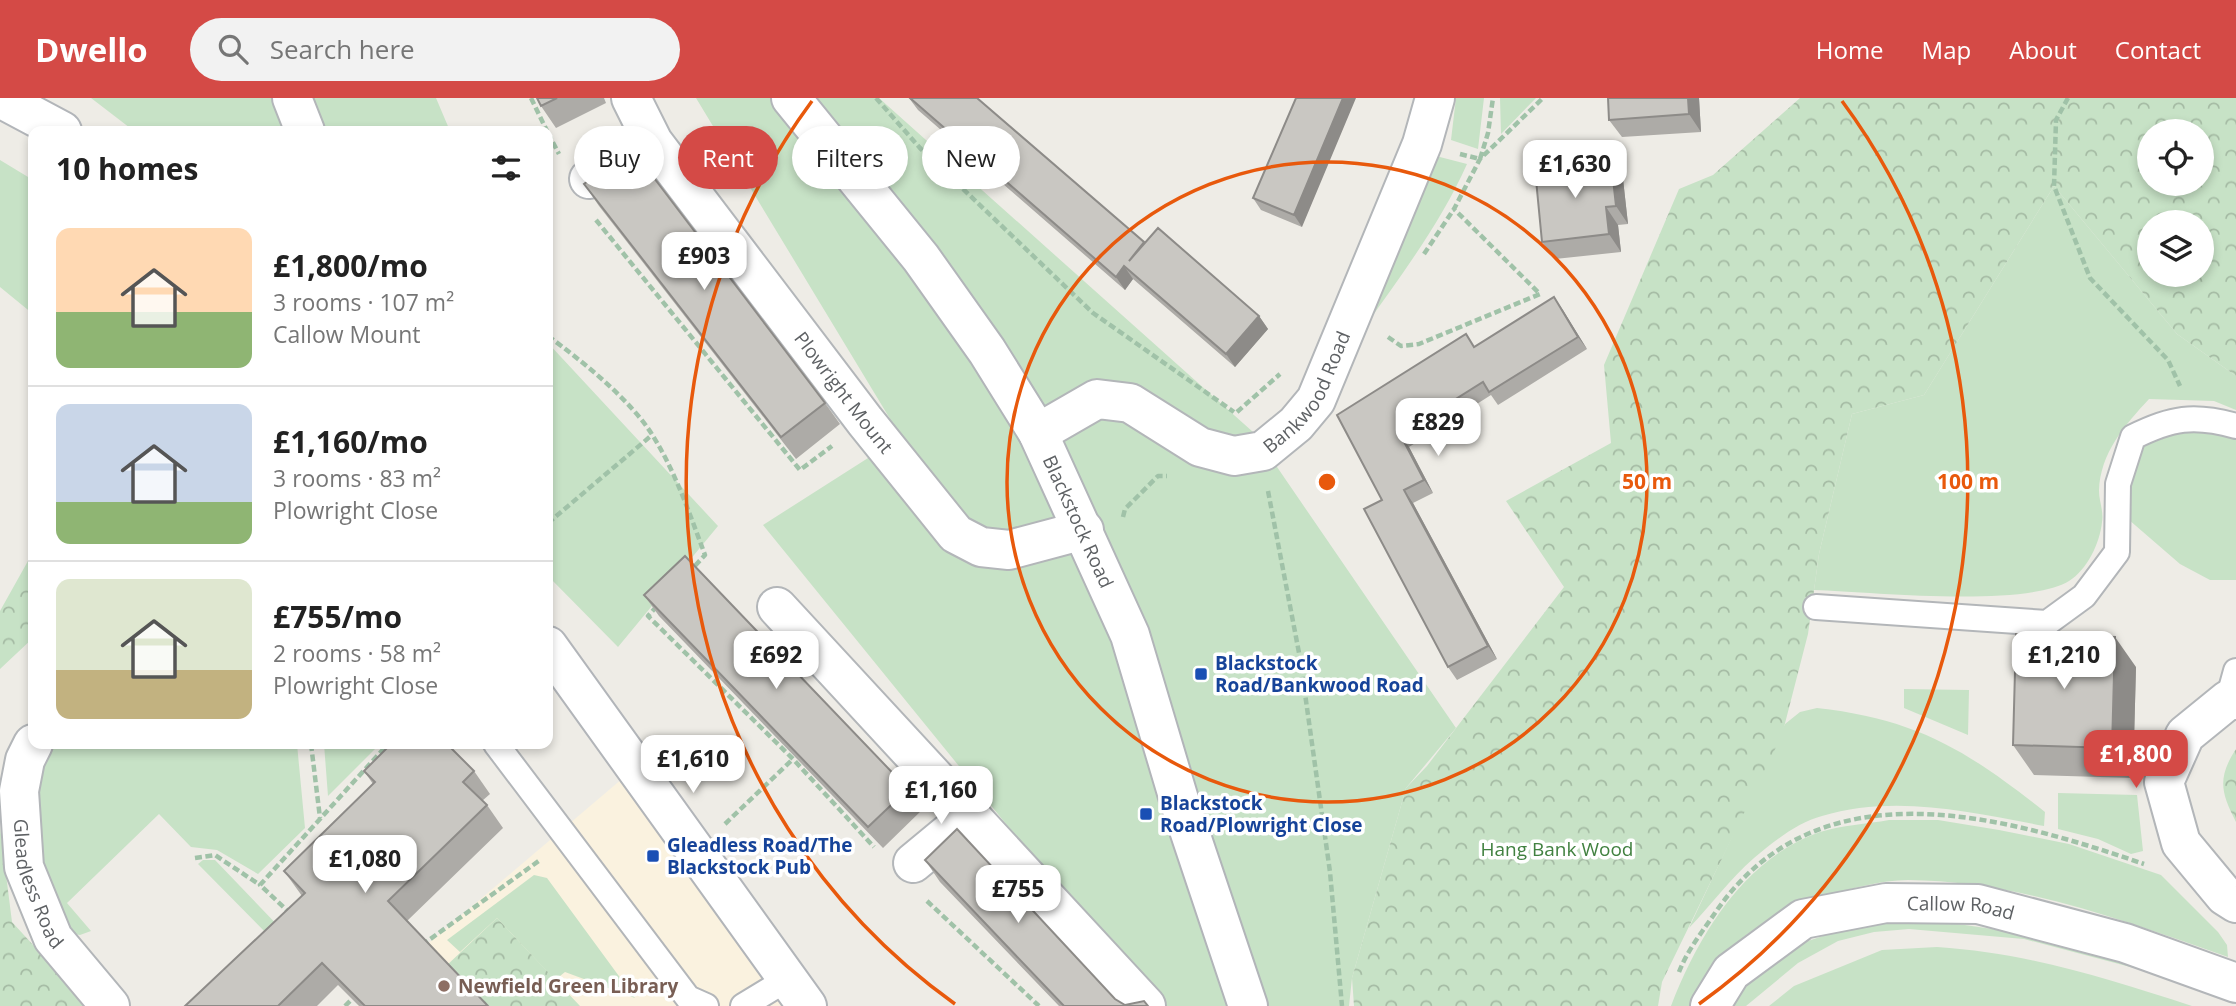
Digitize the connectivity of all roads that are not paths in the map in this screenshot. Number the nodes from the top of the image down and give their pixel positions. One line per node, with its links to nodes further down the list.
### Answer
1 (0, 98): 6 (street)
2 (292, 98): 7 (street)
3 (631, 98): 8 (street, Plowright Mount)
4 (791, 98): 11 (street, Blackstock Road)
5 (1435, 98): 11 (street, Bankwood Road)
6 (53, 126)
7 (303, 126)
8 (645, 126)
9 (664, 156): 12 (street, Plowright Mount)
10 (2236, 426): 14 (lane)
11 (1038, 433): 12 (street, Blackstock Road)
12 (1084, 530): 28 (street, Blackstock Road)
13 (777, 607): 19 (street)
14 (1816, 607)
15 (553, 653): 23 (street)
16 (2233, 690): 21 (street)
17 (30, 749): 24 (street, Gleadless Road)
18 (500, 749): 25 (lane)
19 (971, 815): 20 (street); 27 (street)
20 (905, 871)
21 (2236, 903)
22 (2236, 984): 29 (street, Callow Road)
23 (798, 992): 26 (lane)
24 (110, 1006)
25 (706, 1006)
26 (743, 1006)
27 (1146, 1006)
28 (1248, 1006)
29 (1710, 1006)

